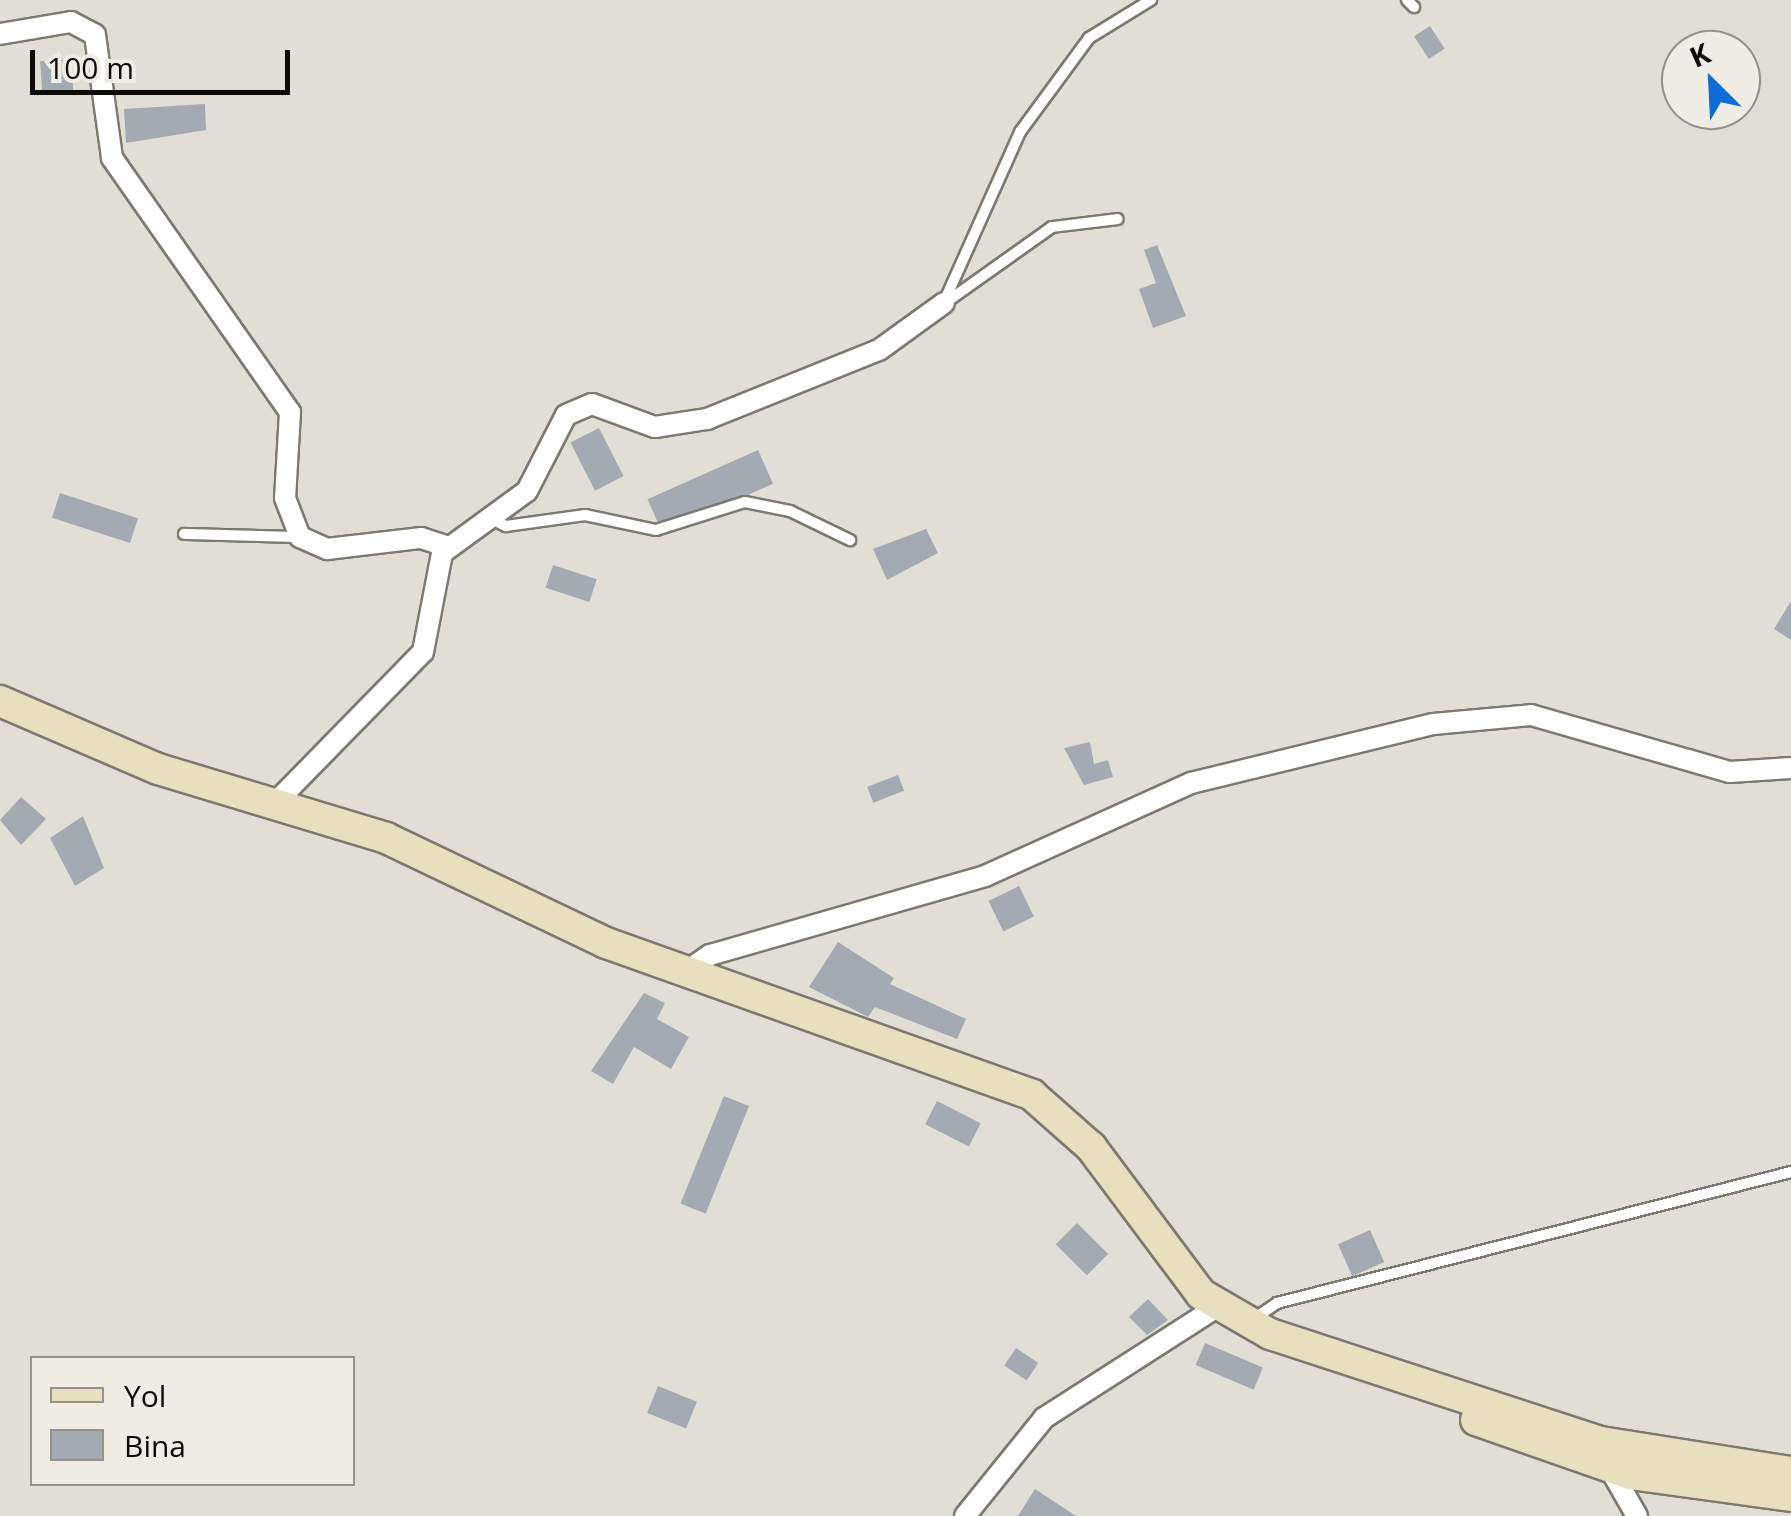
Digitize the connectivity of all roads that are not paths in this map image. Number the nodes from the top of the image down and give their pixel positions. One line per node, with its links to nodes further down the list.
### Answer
1 (1151, 0): 4 (lane)
2 (0, 34): 7 (street)
3 (1118, 219): 4 (lane)
4 (944, 303): 5 (street)
5 (490, 517): 8 (lane); 9 (street)
6 (184, 534): 7 (lane)
7 (300, 536): 9 (street)
8 (850, 540)
9 (446, 546): 12 (street)
10 (0, 702): 12 (street)
11 (1791, 768): 13 (street)
12 (275, 803): 13 (street)
13 (684, 973): 15 (street)
14 (1791, 1172): 16 (lane)
15 (1216, 1307): 16 (street); 21 (street)
16 (1248, 1325): 17 (street)
17 (1427, 1391): 18 (street); 19 (street)
18 (1610, 1469): 20 (street); 22 (street)
19 (1791, 1472)
20 (1791, 1496)
21 (965, 1516)
22 (1637, 1516)

